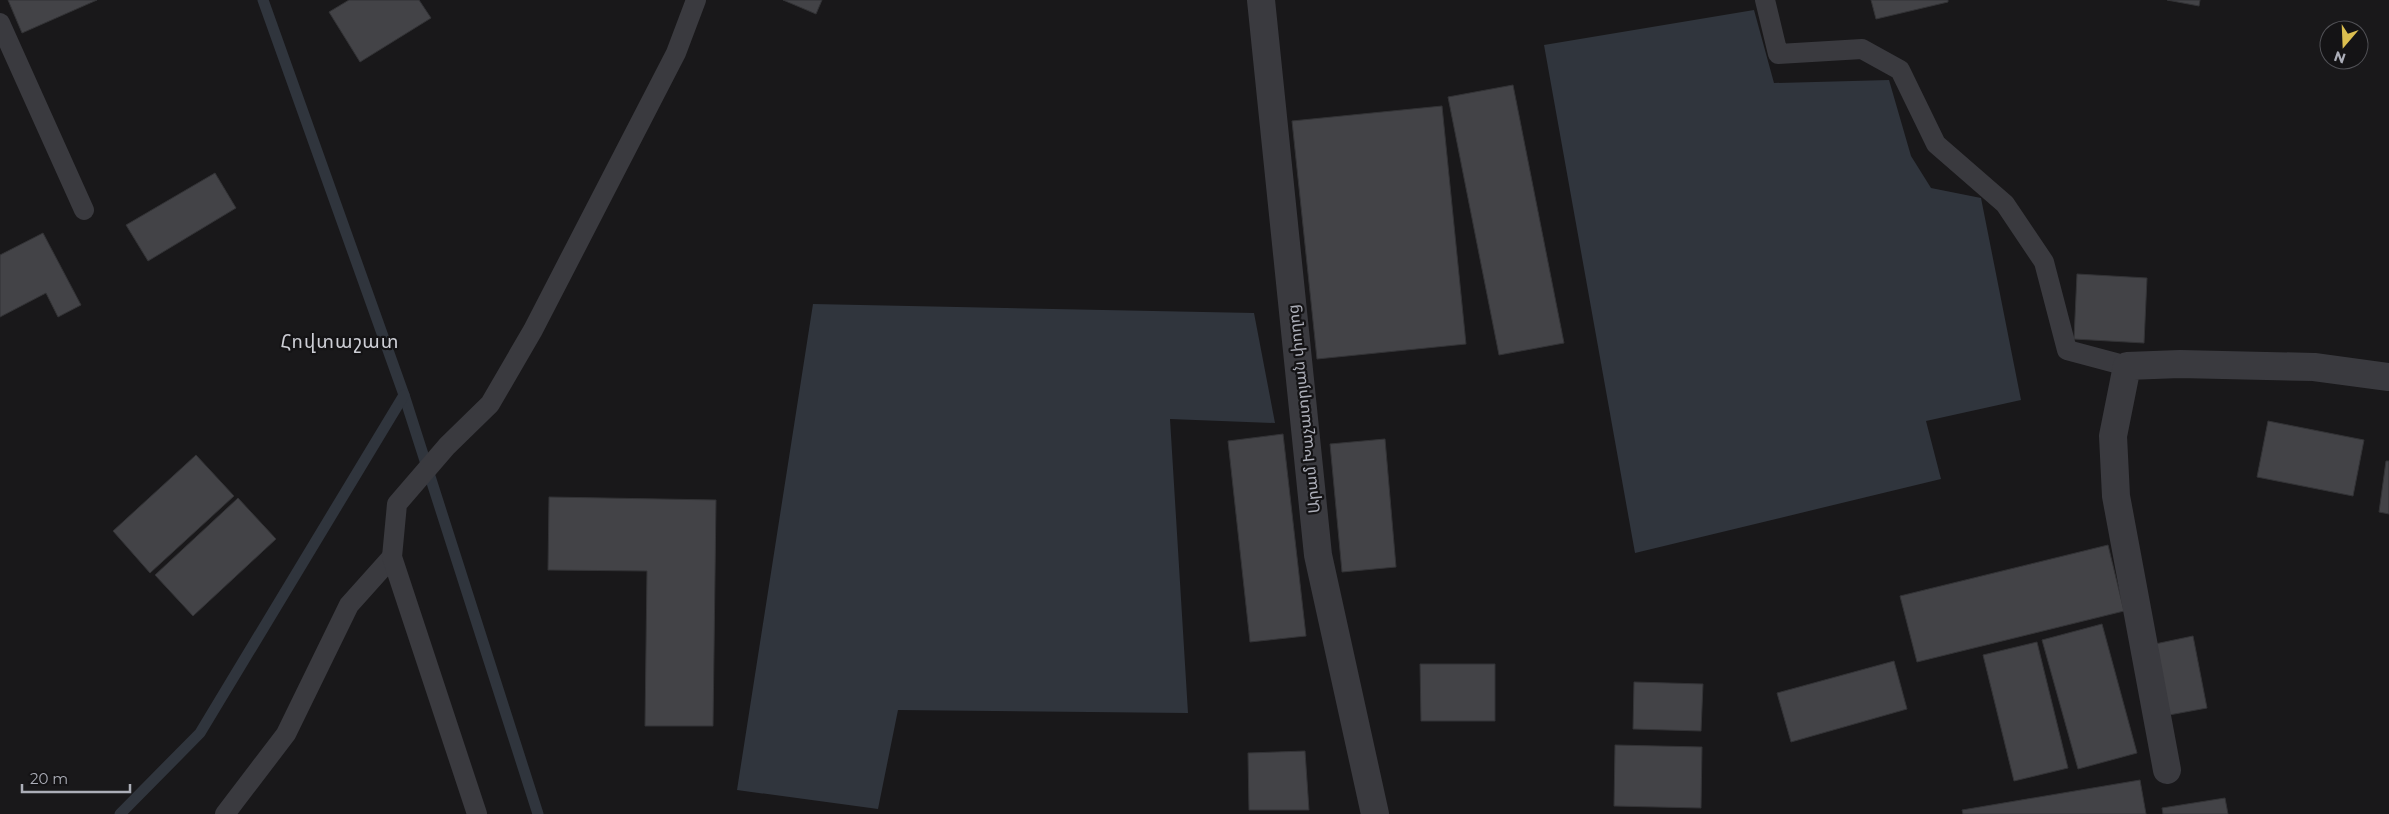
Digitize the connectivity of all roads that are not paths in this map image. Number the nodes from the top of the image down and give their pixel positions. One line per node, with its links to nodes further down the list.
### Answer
1 (696, 0): 8 (lane)
2 (1261, 0): 12 (street, Արամ Խաչատրյան փողոց)
3 (1765, 0): 6 (lane)
4 (0, 23): 5 (lane)
5 (84, 210)
6 (2127, 366): 7 (street); 9 (street)
7 (2389, 377)
8 (392, 556): 10 (lane); 11 (lane)
9 (2167, 770)
10 (225, 814)
11 (477, 814)
12 (1374, 814)

